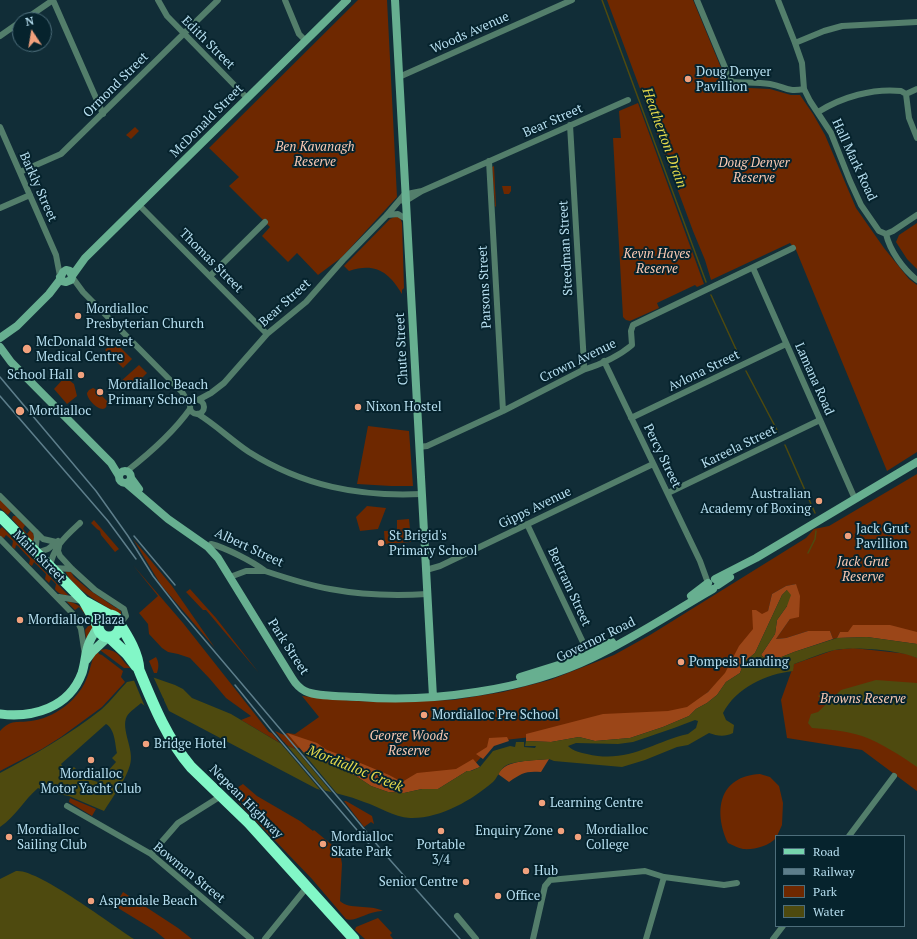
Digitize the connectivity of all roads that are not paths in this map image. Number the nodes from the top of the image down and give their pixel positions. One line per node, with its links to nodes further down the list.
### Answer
1 (53, 0): 10 (street); 24 (street)
2 (158, 0): 13 (street, Edith Street)
3 (218, 0): 13 (street, Ormond Street)
4 (285, 0): 15 (street)
5 (347, 0): 15 (street, McDonald Street)
6 (395, 0): 17 (street, Chute Street)
7 (572, 0): 17 (street, Woods Avenue)
8 (697, 0): 18 (street)
9 (778, 0): 16 (street, Hall Mark Road)
10 (36, 12)
11 (917, 22): 16 (street)
12 (12, 28): 14 (street)
13 (184, 34): 21 (street, Edith Street); 24 (street, Ormond Street)
14 (0, 36)
15 (306, 41): 21 (street, McDonald Street)
16 (795, 42): 18 (street, Hall Mark Road)
17 (399, 77): 31 (street, Chute Street)
18 (804, 88): 23 (street, Hall Mark Road)
19 (917, 89): 20 (street)
20 (906, 94): 23 (street); 27 (street)
21 (247, 98): 32 (street, McDonald Street)
22 (628, 100): 25 (street, Bear Street)
23 (818, 112): 38 (street, Hall Mark Road)
24 (102, 114): 29 (street, Ormond Street)
25 (570, 125): 28 (street, Bear Street); 52 (street, Steedman Street)
26 (0, 126): 29 (street, Barkly Street)
27 (917, 138)
28 (489, 162): 31 (street, Bear Street); 54 (street, Parsons Street)
29 (20, 172): 30 (street, Barkly Street)
30 (30, 195): 33 (street); 41 (street, Barkly Street)
31 (405, 197): 34 (street, Bear Street); 36 (street, Chute Street)
32 (139, 205): 41 (street, McDonald Street); 42 (street, Thomas Street)
33 (0, 208)
34 (388, 214): 36 (street); 45 (street, Bear Street)
35 (917, 215): 38 (street)
36 (406, 219): 57 (street, Chute Street)
37 (265, 222): 42 (street)
38 (886, 234): 43 (street)
39 (793, 248): 40 (street, Crown Avenue)
40 (753, 268): 47 (street, Lamana Road); 50 (street, Crown Avenue)
41 (66, 276): 44 (street, McDonald Street); 53 (street, Barkly Street)
42 (210, 276): 45 (street, Thomas Street)
43 (917, 280)
44 (17, 326): 46 (street, McDonald Street); 48 (street, McDonald Street)
45 (267, 334): 53 (street, Bear Street)
46 (0, 338)
47 (786, 344): 55 (street, Avlona Street); 56 (street, Lamana Road)
48 (0, 347): 51 (street, Albert Street)
49 (0, 355): 51 (street, Albert Street)
50 (604, 361): 52 (street, Crown Avenue); 55 (street, Percy Street)
51 (11, 362): 60 (street, Albert Street)
52 (583, 370): 54 (street, Crown Avenue)
53 (196, 407): 60 (street, Bear Street); 62 (street, Barkly Street)
54 (503, 411): 57 (street, Crown Avenue)
55 (632, 418): 59 (street, Percy Street)
56 (820, 420): 61 (street, Kareela Street); 64 (street, Lamana Road)
57 (419, 447): 62 (street, Chute Street)
58 (917, 462): 64 (street, Governor Road)
59 (654, 464): 61 (street, Percy Street); 67 (street, Gipps Avenue)
60 (126, 476): 71 (street, Albert Street)
61 (668, 493): 78 (street, Percy Street)
62 (422, 494): 75 (street, Chute Street)
63 (0, 496): 68 (street, Main Street)
64 (856, 499): 78 (street, Governor Road)
65 (0, 516): 72 (highway, Main Street)
66 (80, 523): 70 (street)
67 (527, 524): 75 (street, Gipps Avenue); 85 (street, Bertram Street)
68 (36, 532): 70 (street, Main Street); 72 (street, Main Street)
69 (0, 540): 80 (street, Main Street)
70 (57, 544): 72 (street); 73 (street); 74 (street, Main Street)
71 (209, 546): 76 (street, Albert Street); 77 (street, Park Street)
72 (36, 553): 73 (highway, Main Street)
73 (51, 567): 74 (street, Main Street); 81 (highway, Main Street)
74 (72, 569): 82 (street, Main Street)
75 (426, 570): 79 (street, Chute Street)
76 (265, 571): 77 (street); 79 (street, Albert Street)
77 (232, 576): 88 (street, Park Street)
78 (712, 583): 85 (street, Governor Road)
79 (427, 594): 88 (street, Chute Street)
80 (57, 596): 81 (street, Main Street); 86 (street, Main Street)
81 (84, 601): 82 (highway, Main Street); 83 (highway, Main Street)
82 (117, 620): 83 (highway); 84 (highway); 87 (highway)
83 (98, 626): 84 (highway); 86 (main road)
84 (108, 637): 86 (main road); 87 (highway)
85 (590, 656): 88 (street, Governor Road)
86 (86, 661): 91 (main road)
87 (140, 673): 93 (highway, Nepean Highway)
88 (433, 695)
89 (0, 707): 91 (main road)
90 (0, 714): 91 (main road)
91 (14, 714)
92 (894, 776): 95 (street)
93 (221, 796): 96 (street); 99 (highway, Nepean Highway)
94 (67, 806): 96 (street, Bowman Street)
95 (851, 835)
96 (151, 854): 102 (street, Bowman Street)
97 (664, 876): 98 (street); 106 (street); 107 (street)
98 (737, 882)
99 (307, 887): 103 (street); 104 (highway, Nepean Highway)
100 (457, 916): 105 (street)
101 (782, 927): 108 (street)
102 (251, 939)
103 (265, 939)
104 (354, 939)
105 (476, 939)
106 (533, 939)
107 (646, 939)
108 (773, 939)

